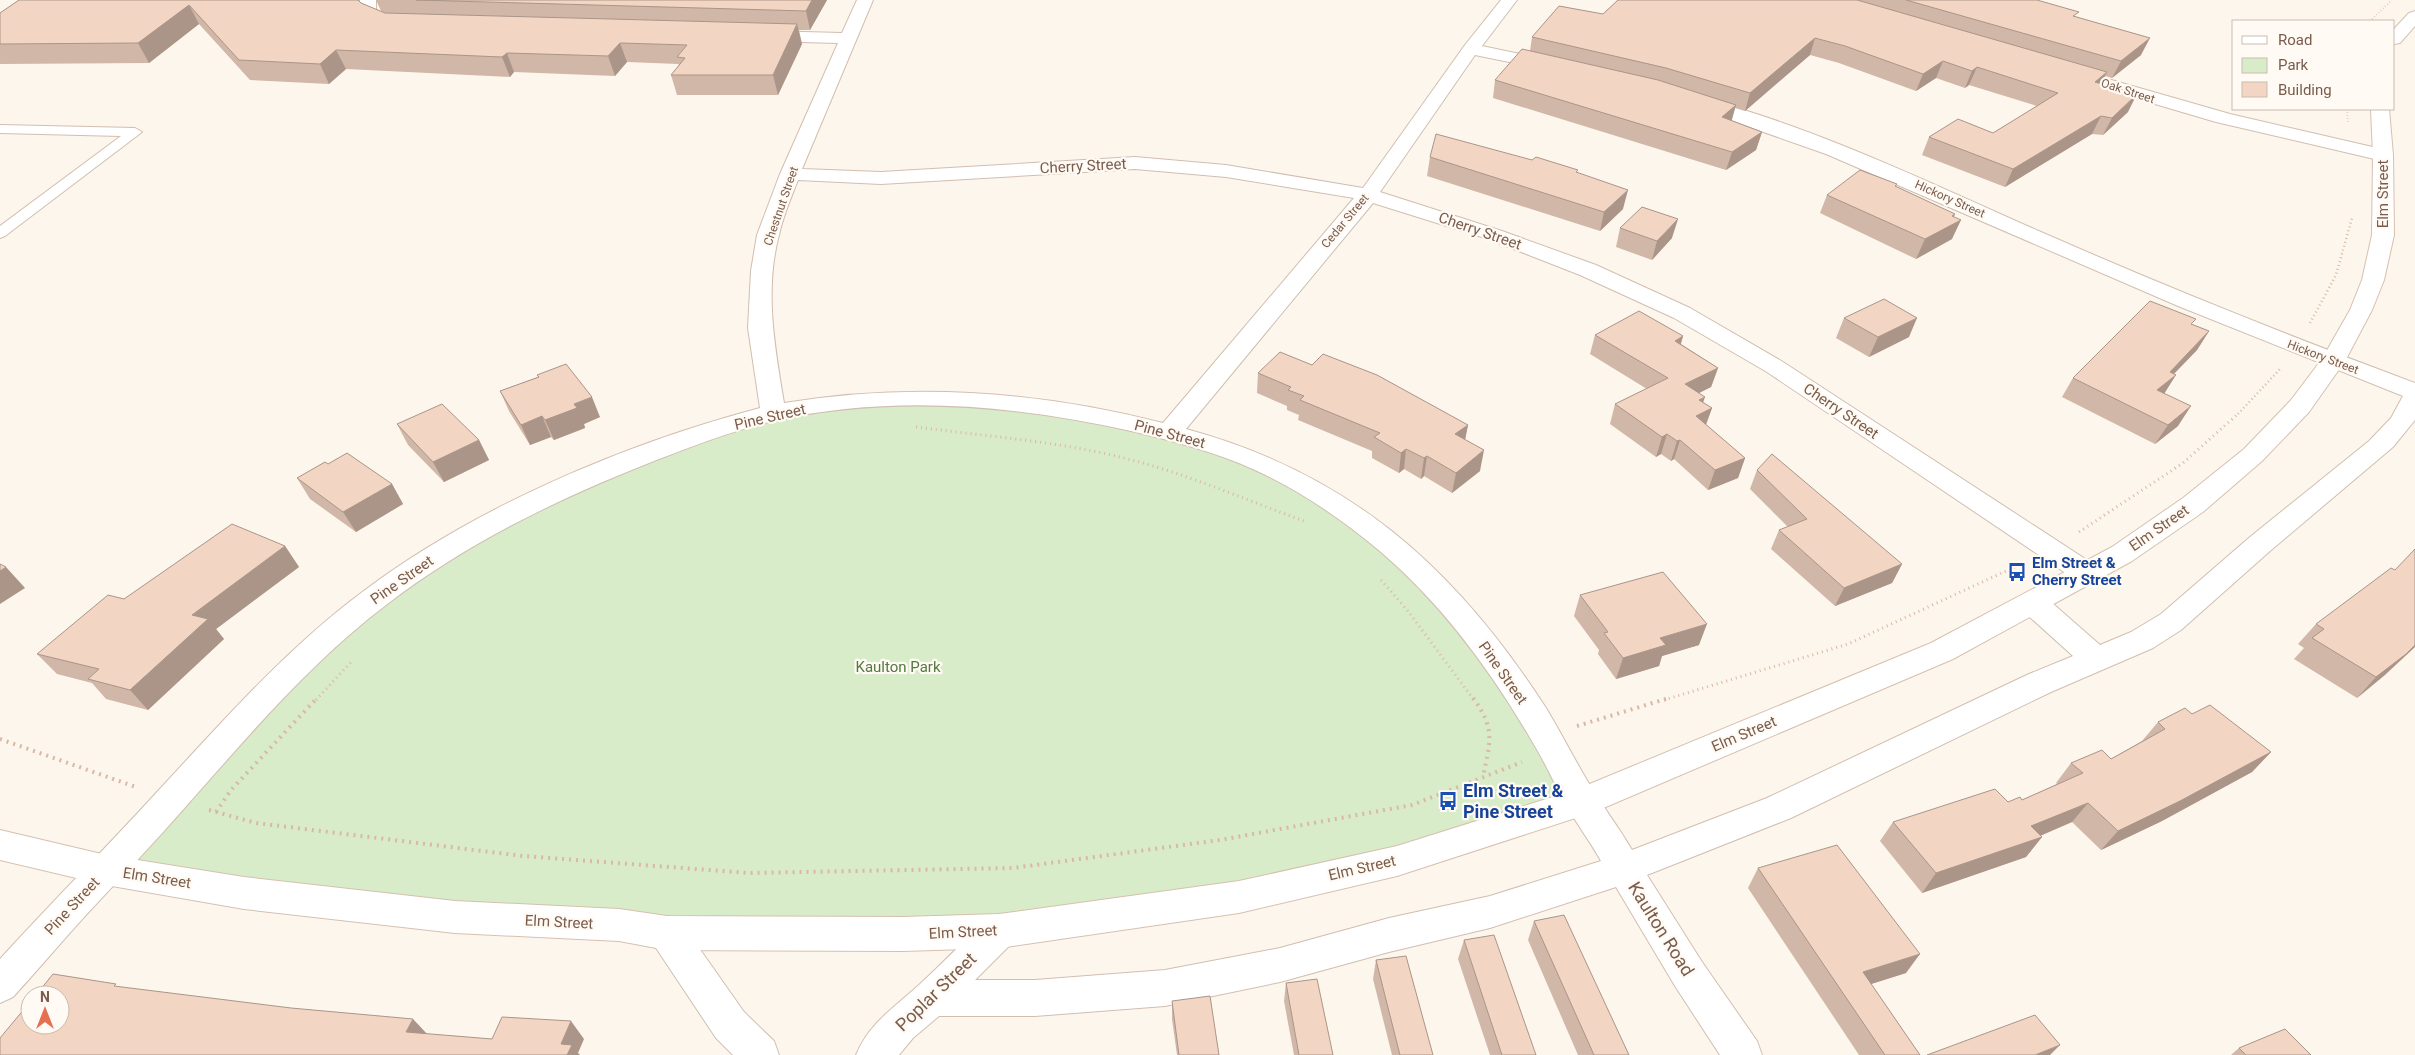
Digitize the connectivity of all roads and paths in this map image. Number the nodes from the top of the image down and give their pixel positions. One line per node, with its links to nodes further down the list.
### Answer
1 (865, 0): 9 (street, Chestnut Street)
2 (1509, 0): 11 (street, Cedar Street)
3 (2392, 0): 6 (path)
4 (368, 5): 7 (street)
5 (2415, 16): 10 (street)
6 (2371, 20)
7 (412, 26)
8 (746, 35): 9 (street)
9 (848, 38): 18 (street, Chestnut Street)
10 (2395, 38)
11 (1471, 49): 13 (street); 19 (street, Cedar Street)
12 (2047, 66): 17 (street, Oak Street)
13 (1571, 70)
14 (1679, 98): 21 (street, Hickory Street)
15 (2380, 110): 17 (street, Elm Street)
16 (0, 129): 20 (lane)
17 (2383, 154): 21 (street, Elm Street)
18 (790, 174): 19 (street, Cherry Street); 24 (street, Chestnut Street)
19 (1368, 195): 26 (street, Cedar Street); 28 (street, Cherry Street)
20 (0, 233)
21 (2333, 361): 22 (street, Hickory Street); 28 (street, Elm Street)
22 (2415, 392)
23 (2415, 396): 32 (street)
24 (773, 413): 26 (street, Pine Street); 36 (street, Pine Street)
25 (912, 426): 27 (path)
26 (1169, 432): 34 (street, Pine Street)
27 (1306, 521)
28 (2086, 573): 30 (street, Elm Street)
29 (1377, 576): 35 (path)
30 (2033, 603): 32 (street); 37 (street, Elm Street)
31 (356, 656): 38 (path)
32 (2096, 659): 40 (street)
33 (0, 739): 36 (path)
34 (1554, 749): 35 (path); 37 (street, Pine Street)
35 (1483, 777): 38 (path)
36 (170, 799): 38 (path); 41 (street, Pine Street)
37 (1582, 802): 40 (street, Kaulton Road); 42 (street, Elm Street)
38 (216, 812)
39 (0, 845): 41 (street, Elm Street)
40 (1623, 869): 45 (street); 48 (street, Kaulton Road)
41 (106, 870): 43 (street, Elm Street); 44 (street, Pine Street)
42 (999, 931): 43 (street, Elm Street); 45 (street, Poplar Street)
43 (667, 933): 46 (street)
44 (0, 985)
45 (932, 998): 47 (street, Poplar Street)
46 (760, 1055)
47 (874, 1055)
48 (1743, 1055)

